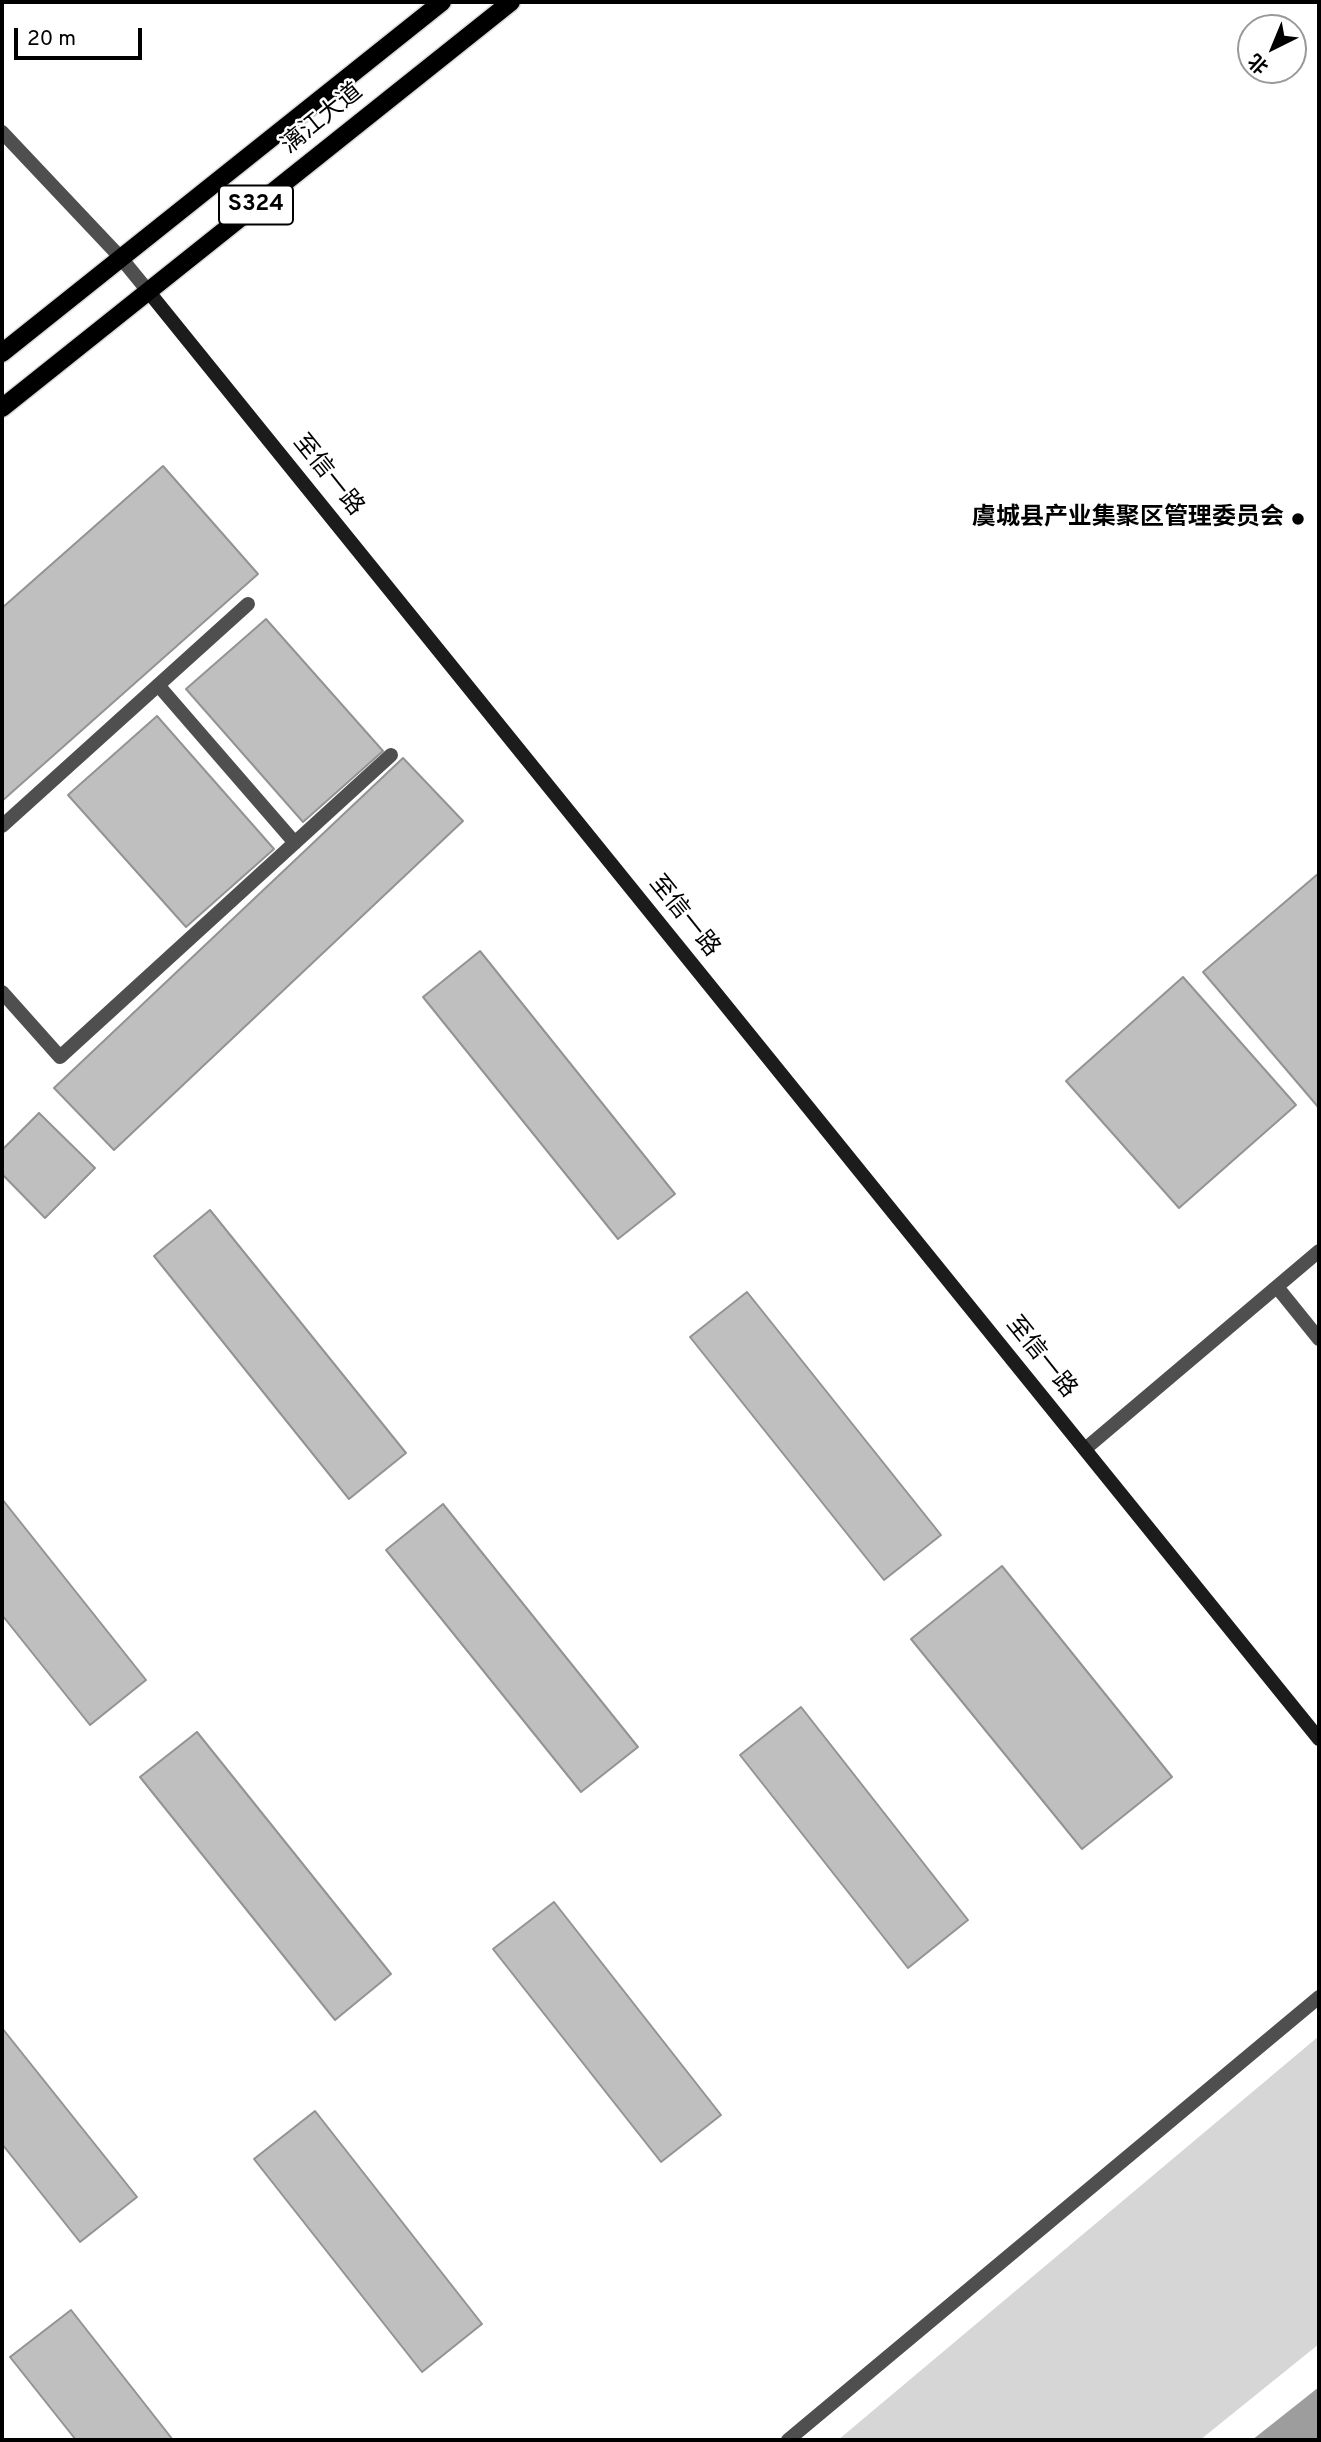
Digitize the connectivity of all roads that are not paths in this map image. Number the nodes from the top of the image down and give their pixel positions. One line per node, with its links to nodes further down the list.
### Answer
1 (442, 2): 4 (main road, S324)
2 (511, 2): 5 (main road, 漓江大道 / S324)
3 (2, 132): 4 (street, 至信一路)
4 (121, 258): 5 (street, 至信一路); 6 (main road, S324)
5 (148, 291): 7 (main road, 漓江大道 / S324); 17 (street, 至信一路)
6 (2, 353)
7 (2, 408)
8 (248, 604): 9 (street)
9 (158, 685): 11 (street); 12 (street)
10 (391, 755): 12 (street)
11 (2, 826)
12 (295, 842): 13 (street)
13 (2, 992)
14 (1319, 1251): 15 (street)
15 (1277, 1287): 16 (street); 17 (street)
16 (1319, 1339)
17 (1085, 1449): 18 (street, 至信一路)
18 (1319, 1739)
19 (1319, 1997): 20 (street)
20 (788, 2440)

